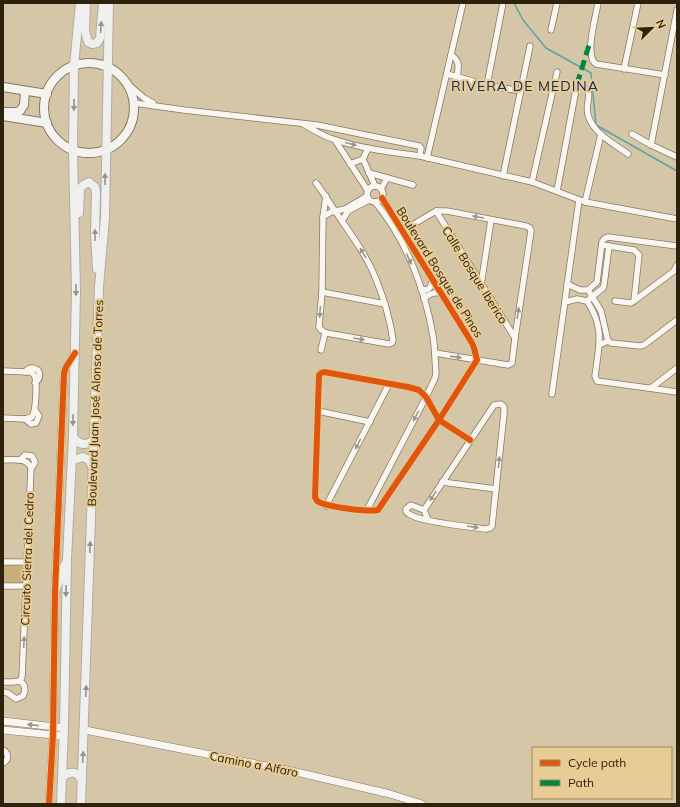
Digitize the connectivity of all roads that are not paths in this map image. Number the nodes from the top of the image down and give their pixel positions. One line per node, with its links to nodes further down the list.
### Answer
1 (80, 3): 14 (main road, Boulevard Juan José Alonso de Torres)
2 (86, 3): 3 (main road, one-way to 3)
3 (102, 3)
4 (110, 3): 15 (main road, Boulevard Juan José Alonso de Torres)
5 (463, 3): 13 (street)
6 (503, 3): 21 (street)
7 (557, 3): 11 (street)
8 (598, 3): 16 (street)
9 (638, 3): 16 (street)
10 (677, 10): 19 (street)
11 (551, 30)
12 (530, 46): 24 (street)
13 (451, 55): 18 (street); 20 (street)
14 (74, 66): 15 (main road); 26 (main road); 39 (main road, Boulevard Juan José Alonso de Torres, one-way to 39)
15 (107, 66): 22 (main road); 38 (main road, Boulevard Juan José Alonso de Torres)
16 (624, 68): 19 (street)
17 (557, 72): 49 (street)
18 (447, 74): 20 (street); 43 (street)
19 (665, 75): 36 (street)
20 (457, 78): 21 (street)
21 (487, 85): 24 (street)
22 (130, 86): 27 (main road); 28 (street)
23 (3, 87): 25 (main road)
24 (520, 91): 47 (street)
25 (24, 92): 26 (main road); 29 (main road)
26 (47, 94): 31 (main road)
27 (134, 102): 28 (street); 38 (main road)
28 (159, 106): 32 (street)
29 (3, 112)
30 (3, 116): 31 (main road)
31 (47, 123): 39 (main road)
32 (303, 124): 35 (street); 41 (street)
33 (601, 134): 40 (street); 54 (street); 59 (street)
34 (632, 134): 36 (street)
35 (335, 140): 37 (street, one-way to 37); 45 (street, Boulevard Bosque de Pinos)
36 (651, 145): 42 (street)
37 (368, 148): 41 (street); 44 (street)
38 (105, 150): 39 (main road); 76 (main road, Boulevard Juan José Alonso de Torres, one-way to 38)
39 (73, 151): 70 (main road, Boulevard Juan José Alonso de Torres)
40 (628, 154)
41 (420, 156): 43 (street)
42 (677, 157)
43 (427, 158): 47 (street)
44 (363, 159): 45 (street); 46 (street)
45 (350, 164): 56 (street, Boulevard Bosque de Pinos)
46 (369, 173): 48 (street); 52 (street)
47 (502, 176): 49 (street)
48 (387, 178): 51 (street); 53 (street)
49 (532, 182): 54 (street)
50 (316, 183): 55 (street)
51 (413, 185)
52 (375, 186): 53 (street); 56 (street)
53 (381, 189): 57 (street)
54 (557, 191): 58 (street)
55 (326, 196): 60 (street); 62 (street)
56 (370, 197): 57 (street); 60 (street); 65 (street); 66 (street, Boulevard Bosque de Pinos)
57 (382, 198): 66 (street, Boulevard Bosque de Pinos)
58 (579, 200): 59 (street); 74 (street)
59 (585, 202): 63 (street)
60 (335, 211): 62 (street); 65 (street)
61 (436, 211): 64 (street, one-way to 61); 66 (street); 75 (street, Calle Bosque Iberico)
62 (323, 217): 79 (street)
63 (677, 219)
64 (492, 220): 75 (street); 90 (street, one-way to 64)
65 (342, 221): 87 (street, one-way to 65)
66 (400, 233): 73 (street, Boulevard Bosque de Pinos); 77 (street, Boulevard Bosque de Pinos, one-way to 77)
67 (602, 245): 68 (street); 69 (street); 78 (street)
68 (609, 246): 81 (street); 85 (street)
69 (677, 246)
70 (75, 251): 76 (main road, one-way to 70); 94 (main road, Boulevard Juan José Alonso de Torres, one-way to 94)
71 (677, 266): 72 (street)
72 (676, 271): 85 (street)
73 (432, 281): 77 (street); 80 (street, Boulevard Bosque de Pinos)
74 (567, 284): 78 (street); 86 (street)
75 (481, 285): 90 (street, Calle Bosque Iberico)
76 (99, 287): 110 (main road, Boulevard Juan José Alonso de Torres)
77 (421, 289): 82 (street, Boulevard Bosque de Pinos)
78 (588, 290): 81 (street)
79 (322, 292): 87 (street); 89 (street, one-way to 89)
80 (439, 293): 82 (street); 96 (street, Boulevard Bosque de Pinos)
81 (592, 296): 83 (street); 91 (street)
82 (424, 299): 95 (street, Boulevard Bosque de Pinos)
83 (587, 301): 86 (street); 92 (street)
84 (615, 301): 85 (street)
85 (634, 301)
86 (565, 302): 102 (street)
87 (385, 304): 89 (street, one-way to 87)
88 (677, 320): 91 (street)
89 (325, 333): 93 (street)
90 (515, 338): 96 (street)
91 (608, 341): 92 (street)
92 (599, 345): 100 (street)
93 (321, 350)
94 (74, 353): 108 (main road, Boulevard Juan José Alonso de Torres, one-way to 108); 127 (street)
95 (435, 353): 96 (street, one-way to 96); 103 (street, Boulevard Bosque de Pinos)
96 (477, 360): 106 (street)
97 (677, 368): 100 (street)
98 (3, 371): 105 (street)
99 (389, 384): 103 (street); 104 (street); 107 (street)
100 (651, 388): 101 (street)
101 (677, 392)
102 (552, 394)
103 (426, 397): 106 (street); 114 (street, Boulevard Bosque de Pinos, one-way to 114)
104 (318, 412): 107 (street); 118 (street)
105 (3, 418)
106 (439, 420): 109 (street); 115 (street)
107 (370, 422): 118 (street, one-way to 118)
108 (73, 437): 110 (main road); 112 (main road, Boulevard Juan José Alonso de Torres)
109 (470, 440): 116 (street); 117 (street, one-way to 109)
110 (94, 441): 113 (main road, Boulevard Juan José Alonso de Torres)
111 (3, 460): 124 (street, Circuito Sierra del Cedro)
112 (72, 460): 113 (main road); 122 (main road, Boulevard Juan José Alonso de Torres)
113 (92, 466): 134 (main road, Boulevard Juan José Alonso de Torres, one-way to 113)
114 (390, 468): 115 (street); 119 (street, Boulevard Bosque de Pinos)
115 (401, 475): 119 (street)
116 (442, 482): 117 (street); 120 (street, one-way to 120)
117 (496, 489): 121 (street, one-way to 117)
118 (326, 506): 119 (street)
119 (368, 510)
120 (424, 510): 121 (street); 121 (street)
121 (428, 520)
122 (67, 559): 127 (main road); 135 (main road, Boulevard Juan José Alonso de Torres, one-way to 135)
123 (3, 562): 124 (street)
124 (26, 562): 126 (street, Circuito Sierra del Cedro)
125 (3, 586): 126 (street)
126 (26, 586): 128 (street, Circuito Sierra del Cedro, one-way to 126)
127 (55, 592): 132 (street)
128 (20, 681): 129 (street); 130 (street, Circuito Sierra del Cedro)
129 (3, 682)
130 (3, 692)
131 (3, 722): 132 (street, one-way to 131)
132 (53, 727): 135 (street); 136 (street)
133 (3, 730): 136 (street)
134 (85, 730): 140 (main road, Boulevard Juan José Alonso de Torres, one-way to 134); 144 (street, Camino a Alfaro)
135 (64, 732): 136 (street); 139 (main road, Boulevard Juan José Alonso de Torres)
136 (53, 735): 141 (street)
137 (3, 750): 138 (street)
138 (3, 763)
139 (62, 778): 140 (main road); 142 (main road, Boulevard Juan José Alonso de Torres)
140 (82, 781): 143 (main road, Boulevard Juan José Alonso de Torres)
141 (49, 804)
142 (61, 804)
143 (81, 804)
144 (422, 804)

